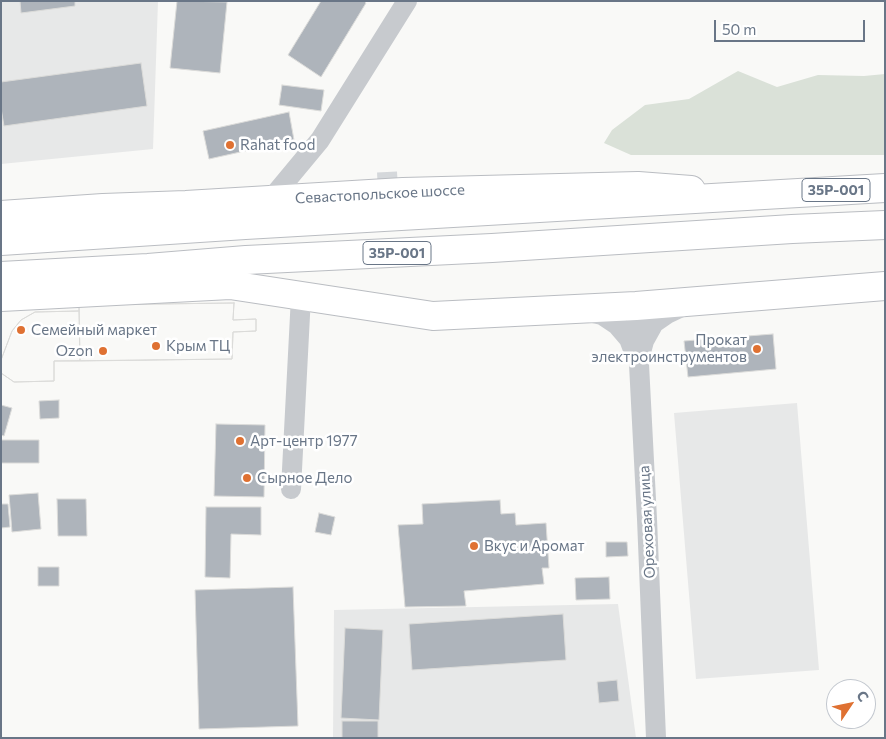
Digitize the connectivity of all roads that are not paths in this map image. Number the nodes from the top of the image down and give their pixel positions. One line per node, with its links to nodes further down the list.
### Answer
1 (407, 1): 2 (street)
2 (298, 185): 4 (main road, Севастопольское шоссе); 5 (main road, Севастопольское шоссе)
3 (885, 188): 4 (main road, 35Р-001)
4 (759, 194): 7 (main road, 35Р-001)
5 (1, 215)
6 (885, 225): 8 (main road, 35Р-001)
7 (1, 241)
8 (1, 276)
9 (885, 286): 12 (main road)
10 (14, 296): 11 (main road); 15 (main road)
11 (301, 296): 14 (main road); 17 (street)
12 (696, 301): 13 (main road); 16 (street)
13 (636, 306): 14 (main road); 16 (street, Ореховая улица)
14 (575, 309): 16 (street)
15 (1, 312)
16 (639, 364): 18 (street, Ореховая улица)
17 (291, 489)
18 (656, 738)

